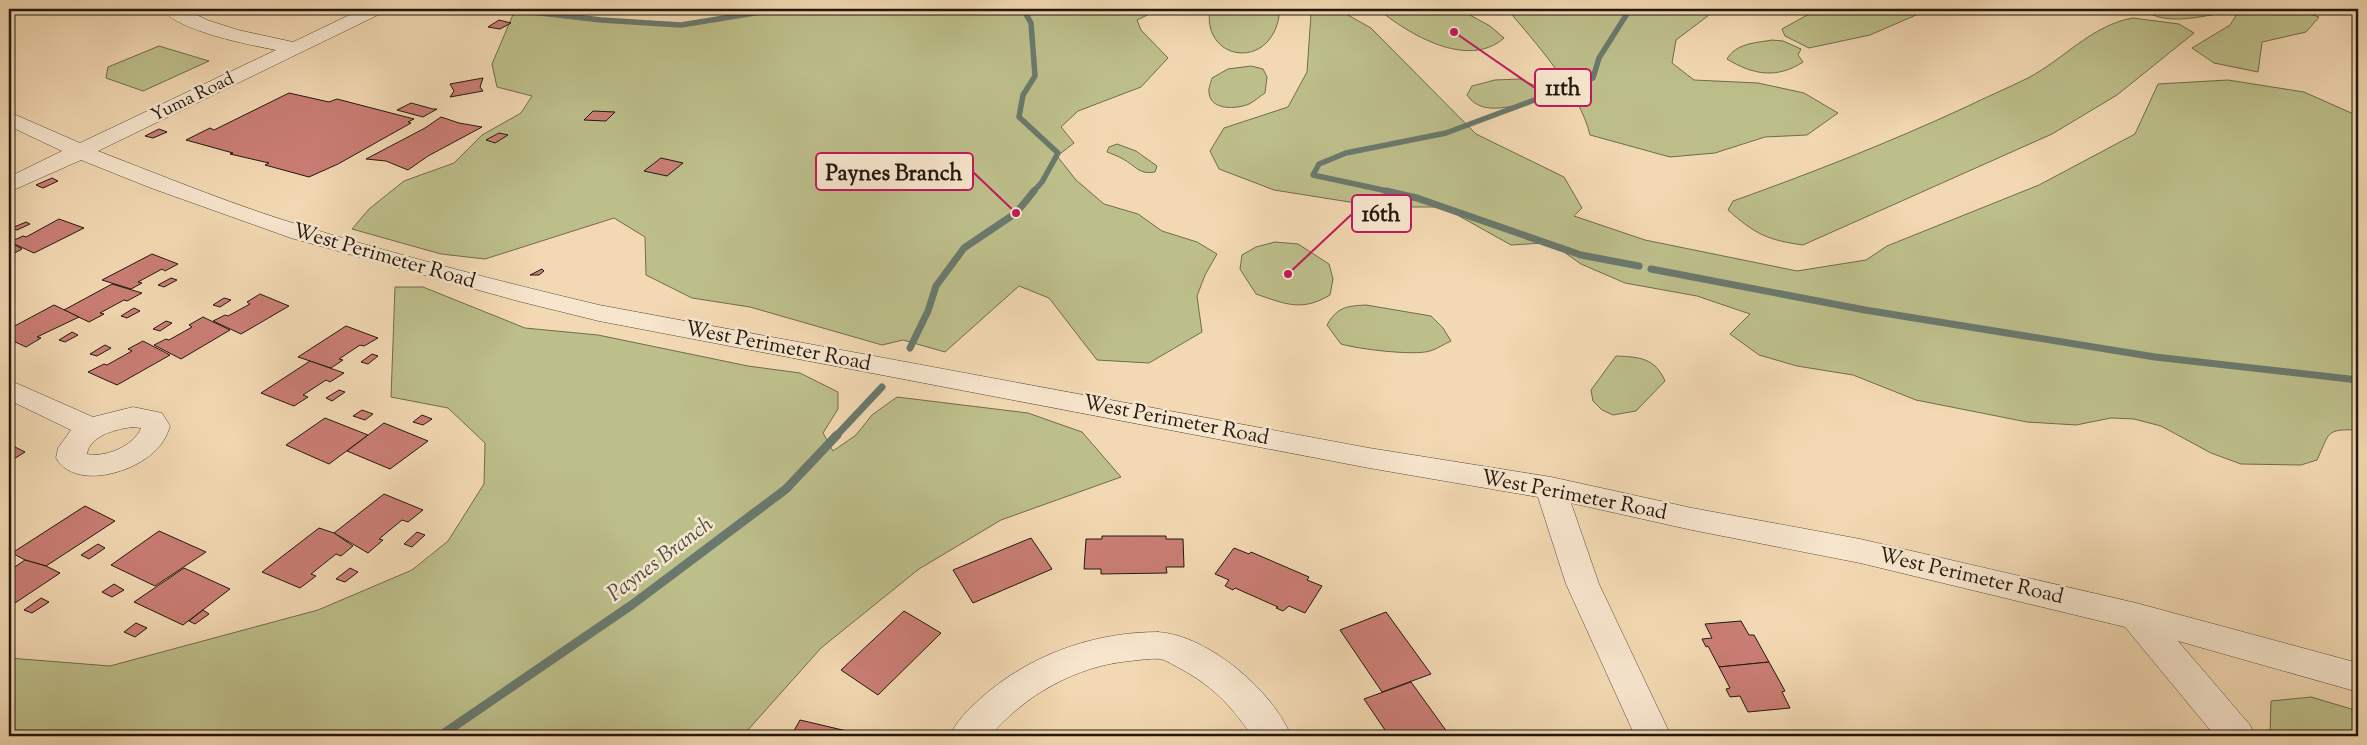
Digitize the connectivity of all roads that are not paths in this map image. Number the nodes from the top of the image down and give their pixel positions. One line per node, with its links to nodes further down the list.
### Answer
1 (171, 9): 3 (street)
2 (376, 9): 3 (street, Yuma Road)
3 (295, 48): 5 (street, Yuma Road)
4 (9, 118): 5 (street, West Perimeter Road)
5 (81, 152): 6 (street, Yuma Road); 9 (street, West Perimeter Road)
6 (9, 185)
7 (9, 389): 8 (street)
8 (93, 429)
9 (1551, 488): 10 (street, West Perimeter Road); 14 (street)
10 (2136, 616): 11 (street, West Perimeter Road); 15 (street)
11 (2358, 678)
12 (968, 736): 13 (street)
13 (1272, 736)
14 (1653, 736)
15 (2237, 736)

